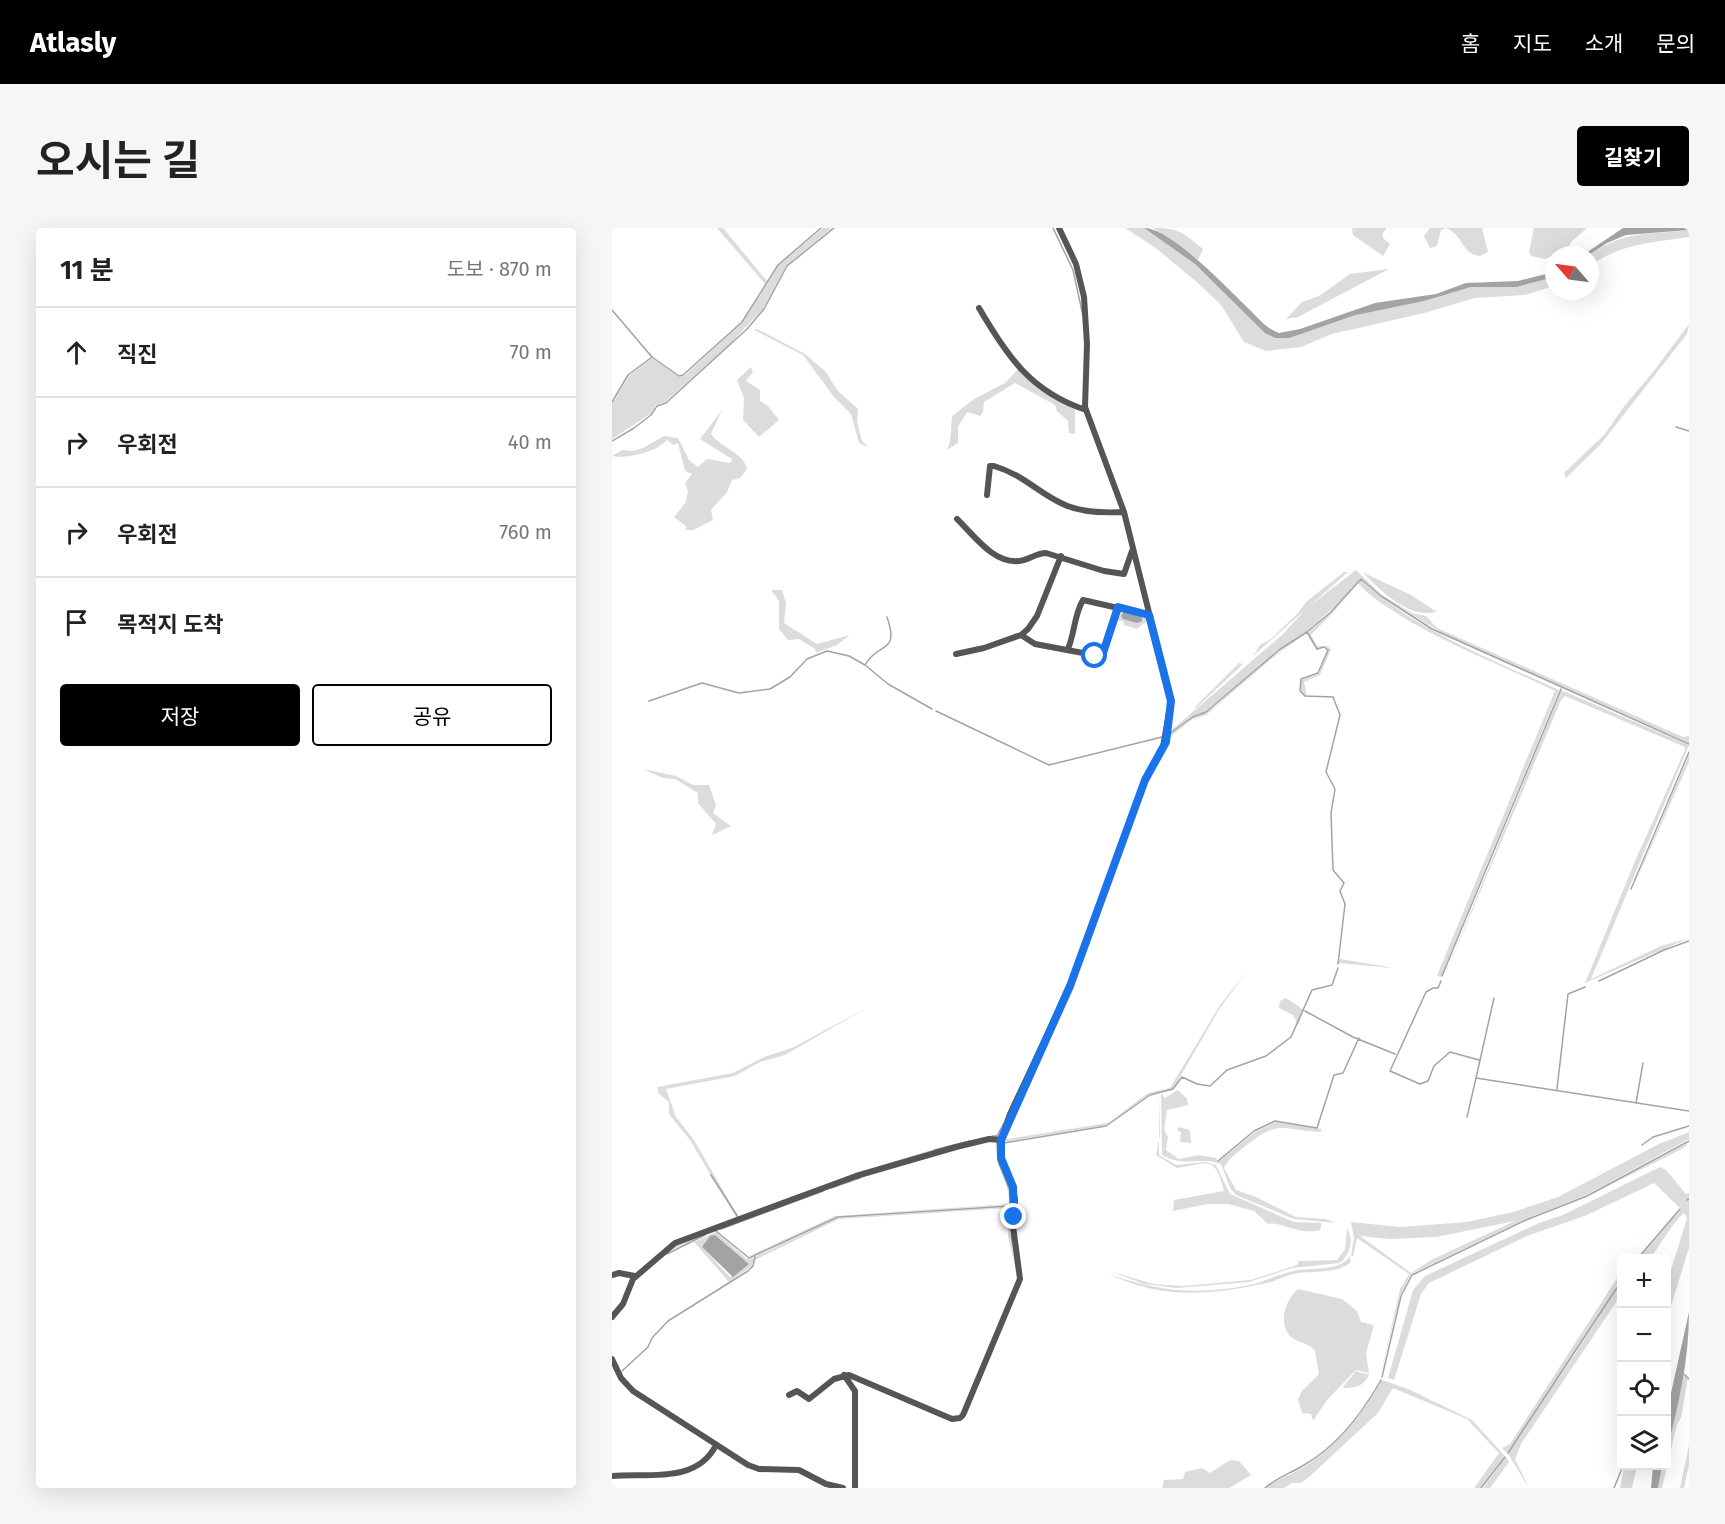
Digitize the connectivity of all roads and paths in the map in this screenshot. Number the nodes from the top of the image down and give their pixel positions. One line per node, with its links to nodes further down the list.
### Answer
1 (1059, 228): 3 (street)
2 (979, 308): 3 (street)
3 (1086, 410): 5 (street)
4 (987, 495): 5 (street)
5 (1124, 512): 7 (street)
6 (957, 519): 8 (street)
7 (1132, 550): 8 (street); 10 (street)
8 (1061, 556): 11 (street)
9 (1118, 607): 10 (street); 12 (street); 12 (street)
10 (1149, 615): 14 (street)
11 (1022, 635): 12 (street); 13 (street)
12 (1068, 649)
13 (956, 654)
14 (1001, 1140): 16 (street); 20 (street)
15 (612, 1275): 16 (street)
16 (635, 1276): 17 (street)
17 (612, 1317)
18 (612, 1359): 23 (street)
19 (844, 1375): 20 (street); 21 (street); 22 (street)
20 (870, 1384): 21 (street)
21 (855, 1391): 26 (street)
22 (789, 1395)
23 (716, 1445): 24 (street); 25 (street)
24 (612, 1476)
25 (843, 1488)
26 (855, 1488)

